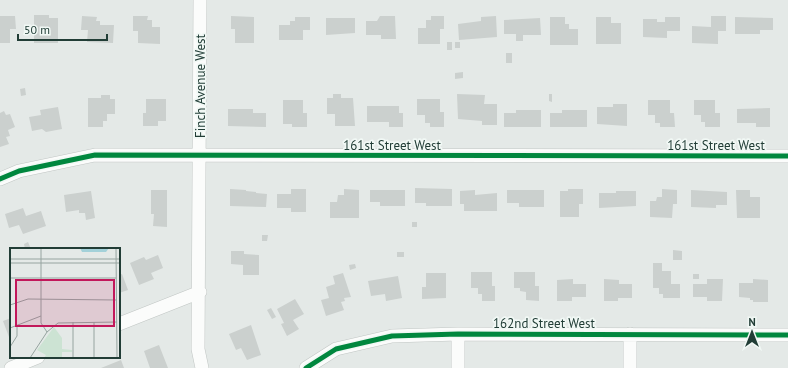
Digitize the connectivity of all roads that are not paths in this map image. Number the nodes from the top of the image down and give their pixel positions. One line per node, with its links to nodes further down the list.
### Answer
1 (200, 0): 2 (street, Finch Avenue West)
2 (200, 155): 3 (street, 161st Street West); 4 (street, 161st Street West); 5 (street, Finch Avenue West)
3 (788, 156)
4 (0, 179)
5 (200, 292): 6 (street); 12 (street, Finch Avenue West)
6 (120, 324)
7 (458, 334): 8 (street, 162nd Street West); 13 (street, 162nd Street West); 14 (street)
8 (630, 334): 9 (street, 162nd Street West); 15 (street)
9 (788, 335)
10 (36, 358): 11 (street)
11 (11, 368)
12 (202, 368)
13 (306, 368)
14 (458, 368)
15 (630, 368)

